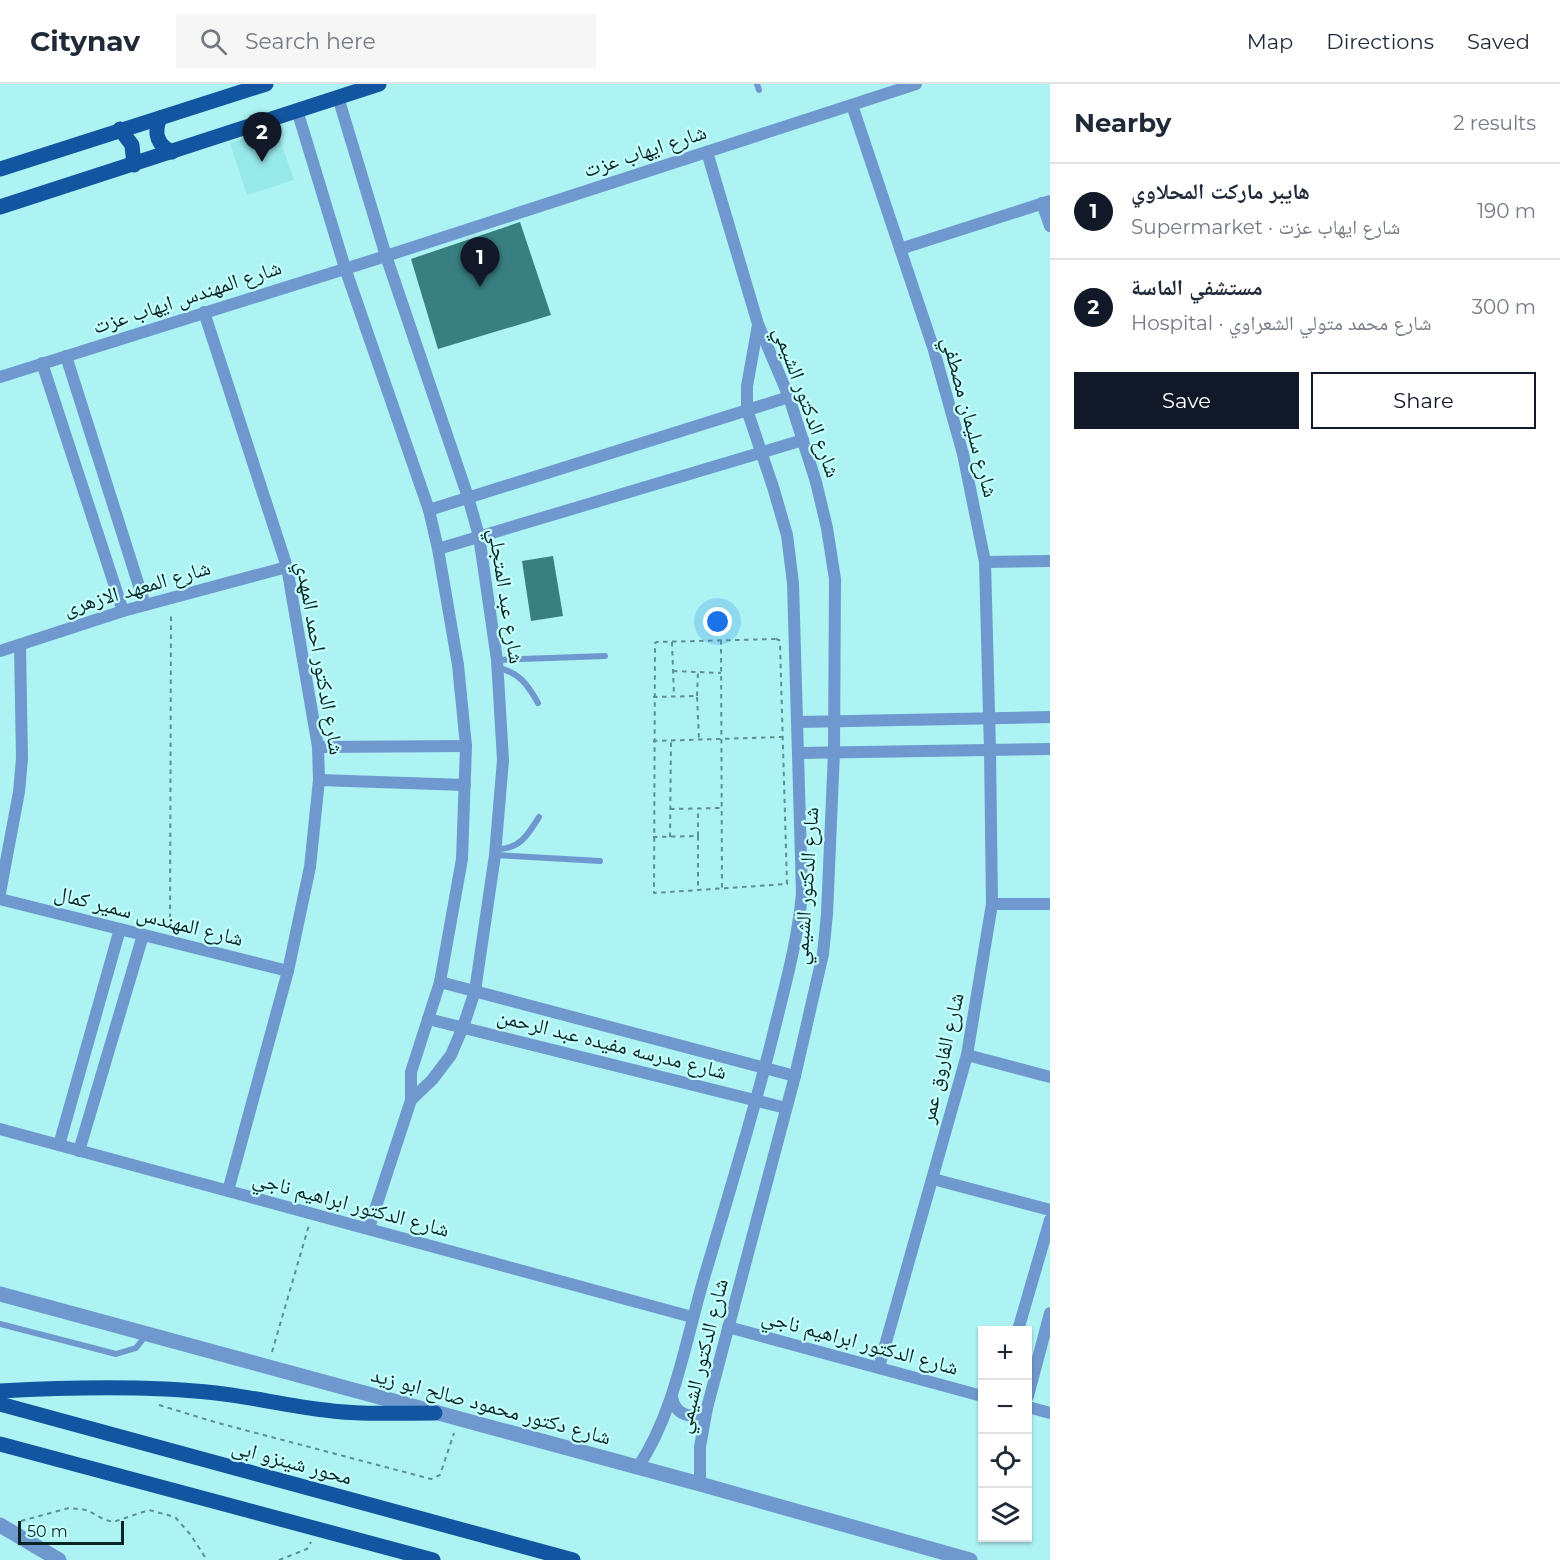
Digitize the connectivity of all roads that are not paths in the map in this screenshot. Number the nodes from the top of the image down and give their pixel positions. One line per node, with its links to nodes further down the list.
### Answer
1 (266, 84): 7 (main road)
2 (379, 84): 4 (main road)
3 (916, 84): 5 (street, شارع ايهاب عزت)
4 (338, 98): 6 (main road); 17 (street, شارع عبد المتجلي)
5 (852, 105): 10 (street, شارع ايهاب عزت); 16 (street, شارع سليمان مصطفي)
6 (297, 110): 9 (main road); 18 (street, شارع عبد المتجلي)
7 (160, 118): 8 (main road); 9 (main road)
8 (120, 129): 11 (main road); 12 (main road)
9 (172, 152): 11 (main road)
10 (707, 152): 17 (street, شارع ايهاب عزت); 20 (street, شارع الدكتور الشيمي)
11 (134, 165): 14 (main road)
12 (0, 169)
13 (1046, 202): 15 (street); 16 (street)
14 (0, 207)
15 (1050, 226)
16 (900, 249): 33 (street, شارع سليمان مصطفي)
17 (386, 256): 18 (street, شارع المهندس ايهاب عزت); 28 (street, شارع عبد المتجلي)
18 (345, 267): 19 (street, شارع المهندس ايهاب عزت); 29 (street, شارع عبد المتجلي)
19 (204, 312): 21 (street, شارع المهندس ايهاب عزت); 34 (street, شارع الدكتور احمد المهدي)
20 (758, 324): 24 (street, شارع الدكتور الشيمي); 25 (street, شارع الدكتور الشيمي)
21 (66, 356): 22 (street, شارع المهندس ايهاب عزت); 35 (street)
22 (42, 363): 23 (street, شارع المهندس ايهاب عزت); 36 (street)
23 (0, 377)
24 (789, 397): 25 (street); 26 (street, شارع الدكتور الشيمي)
25 (747, 410): 27 (street, شارع الدكتور الشيمي); 28 (street)
26 (802, 440): 27 (street); 44 (street, شارع الدكتور الشيمي)
27 (762, 452): 30 (street); 45 (street, شارع الدكتور الشيمي)
28 (468, 497): 29 (street); 30 (street, شارع عبد المتجلي)
29 (429, 510): 31 (street, شارع عبد المتجلي)
30 (479, 536): 31 (street); 40 (street, شارع عبد المتجلي)
31 (438, 549): 46 (street, شارع عبد المتجلي)
32 (1050, 561): 33 (street)
33 (986, 562): 43 (street, شارع سليمان مصطفي)
34 (287, 567): 35 (street, شارع المعهد الازهرى); 47 (street, شارع الدكتور احمد المهدي)
35 (145, 605): 36 (street, شارع المعهد الازهرى)
36 (123, 611): 37 (street, شارع المعهد الازهرى)
37 (20, 645): 38 (street, شارع المعهد الازهرى); 57 (street)
38 (0, 651)
39 (605, 656): 40 (lane)
40 (497, 664): 41 (lane); 55 (street, شارع عبد المتجلي)
41 (538, 703)
42 (1050, 717): 43 (street)
43 (989, 719): 44 (street); 49 (street, شارع سليمان مصطفي)
44 (833, 720): 45 (street); 50 (street, شارع الدكتور الشيمي)
45 (798, 722): 51 (street, شارع الدكتور الشيمي)
46 (466, 746): 47 (street); 53 (street, شارع عبد المتجلي)
47 (318, 747): 52 (street, شارع الدكتور احمد المهدي)
48 (1050, 749): 49 (street)
49 (990, 750): 50 (street); 59 (street, شارع الفاروق عمر)
50 (834, 752): 51 (street); 70 (street, شارع الدكتور الشيمي)
51 (799, 753): 69 (street, شارع الدكتور الشيمي)
52 (319, 780): 53 (street); 63 (street, شارع الدكتور احمد المهدي)
53 (465, 785): 64 (street, شارع عبد المتجلي)
54 (539, 817): 55 (lane)
55 (496, 852): 56 (lane); 65 (street, شارع عبد المتجلي)
56 (600, 861)
57 (0, 893)
58 (0, 899): 61 (street, شارع المهندس سمير كمال)
59 (992, 904): 60 (street); 68 (street, شارع الفاروق عمر)
60 (1050, 904)
61 (120, 929): 62 (street, شارع المهندس سمير كمال); 76 (street)
62 (144, 935): 63 (street, شارع المهندس سمير كمال); 77 (street)
63 (288, 971): 79 (street, شارع الدكتور احمد المهدي)
64 (440, 982): 65 (street, شارع مدرسه مفيده عبد الرحمن); 66 (street, شارع عبد المتجلي)
65 (475, 991): 67 (street, شارع عبد المتجلي); 69 (street, شارع مدرسه مفيده عبد الرحمن)
66 (428, 1019): 67 (street, شارع مدرسه مفيده عبد الرحمن); 72 (street, شارع عبد المتجلي)
67 (464, 1027): 72 (street, شارع عبد المتجلي); 73 (street, شارع مدرسه مفيده عبد الرحمن)
68 (967, 1056): 71 (street); 78 (street, شارع الفاروق عمر)
69 (765, 1069): 70 (street, شارع مدرسه مفيده عبد الرحمن); 73 (street, شارع الدكتور الشيمي)
70 (795, 1076): 74 (street, شارع الدكتور الشيمي)
71 (1050, 1077)
72 (411, 1100): 82 (street, شارع عبد المتجلي)
73 (756, 1101): 74 (street, شارع مدرسه مفيده عبد الرحمن); 85 (street, شارع الدكتور الشيمي)
74 (786, 1108): 88 (street, شارع الدكتور الشيمي)
75 (0, 1129): 76 (street, شارع الدكتور ابراهيم ناجي)
76 (59, 1146): 77 (street, شارع الدكتور ابراهيم ناجي)
77 (79, 1151): 79 (street, شارع الدكتور ابراهيم ناجي)
78 (933, 1179): 80 (street); 90 (street, شارع الفاروق عمر)
79 (228, 1191): 82 (street, شارع الدكتور ابراهيم ناجي)
80 (1050, 1210)
81 (1050, 1220): 87 (street)
82 (369, 1228): 85 (street, شارع الدكتور ابراهيم ناجي)
83 (0, 1294): 89 (street, شارع دكتور محمود صالح ابو زيد)
84 (1050, 1312): 91 (street)
85 (692, 1317): 94 (street, شارع الدكتور الشيمي)
86 (0, 1323): 89 (lane)
87 (1019, 1326)
88 (728, 1327): 90 (street, شارع الدكتور ابراهيم ناجي); 96 (street, شارع الدكتور الشيمي)
89 (148, 1333): 98 (street, شارع دكتور محمود صالح ابو زيد)
90 (879, 1367): 93 (street, شارع الدكتور ابراهيم ناجي)
91 (1032, 1381)
92 (0, 1391): 98 (main road)
93 (978, 1395)
94 (672, 1397): 96 (street); 101 (street, شارع الدكتور الشيمي)
95 (0, 1404): 106 (main road, محور شينزو ابى)
96 (706, 1408): 102 (street, شارع الدكتور الشيمي)
97 (1032, 1408): 99 (street)
98 (435, 1413): 101 (street, شارع دكتور محمود صالح ابو زيد)
99 (1050, 1413)
100 (0, 1444): 105 (main road)
101 (638, 1467): 102 (street, شارع دكتور محمود صالح ابو زيد)
102 (700, 1484): 107 (street, شارع دكتور محمود صالح ابو زيد)
103 (1, 1526): 104 (street)
104 (59, 1560)
105 (433, 1560)
106 (573, 1560)
107 (970, 1560)

